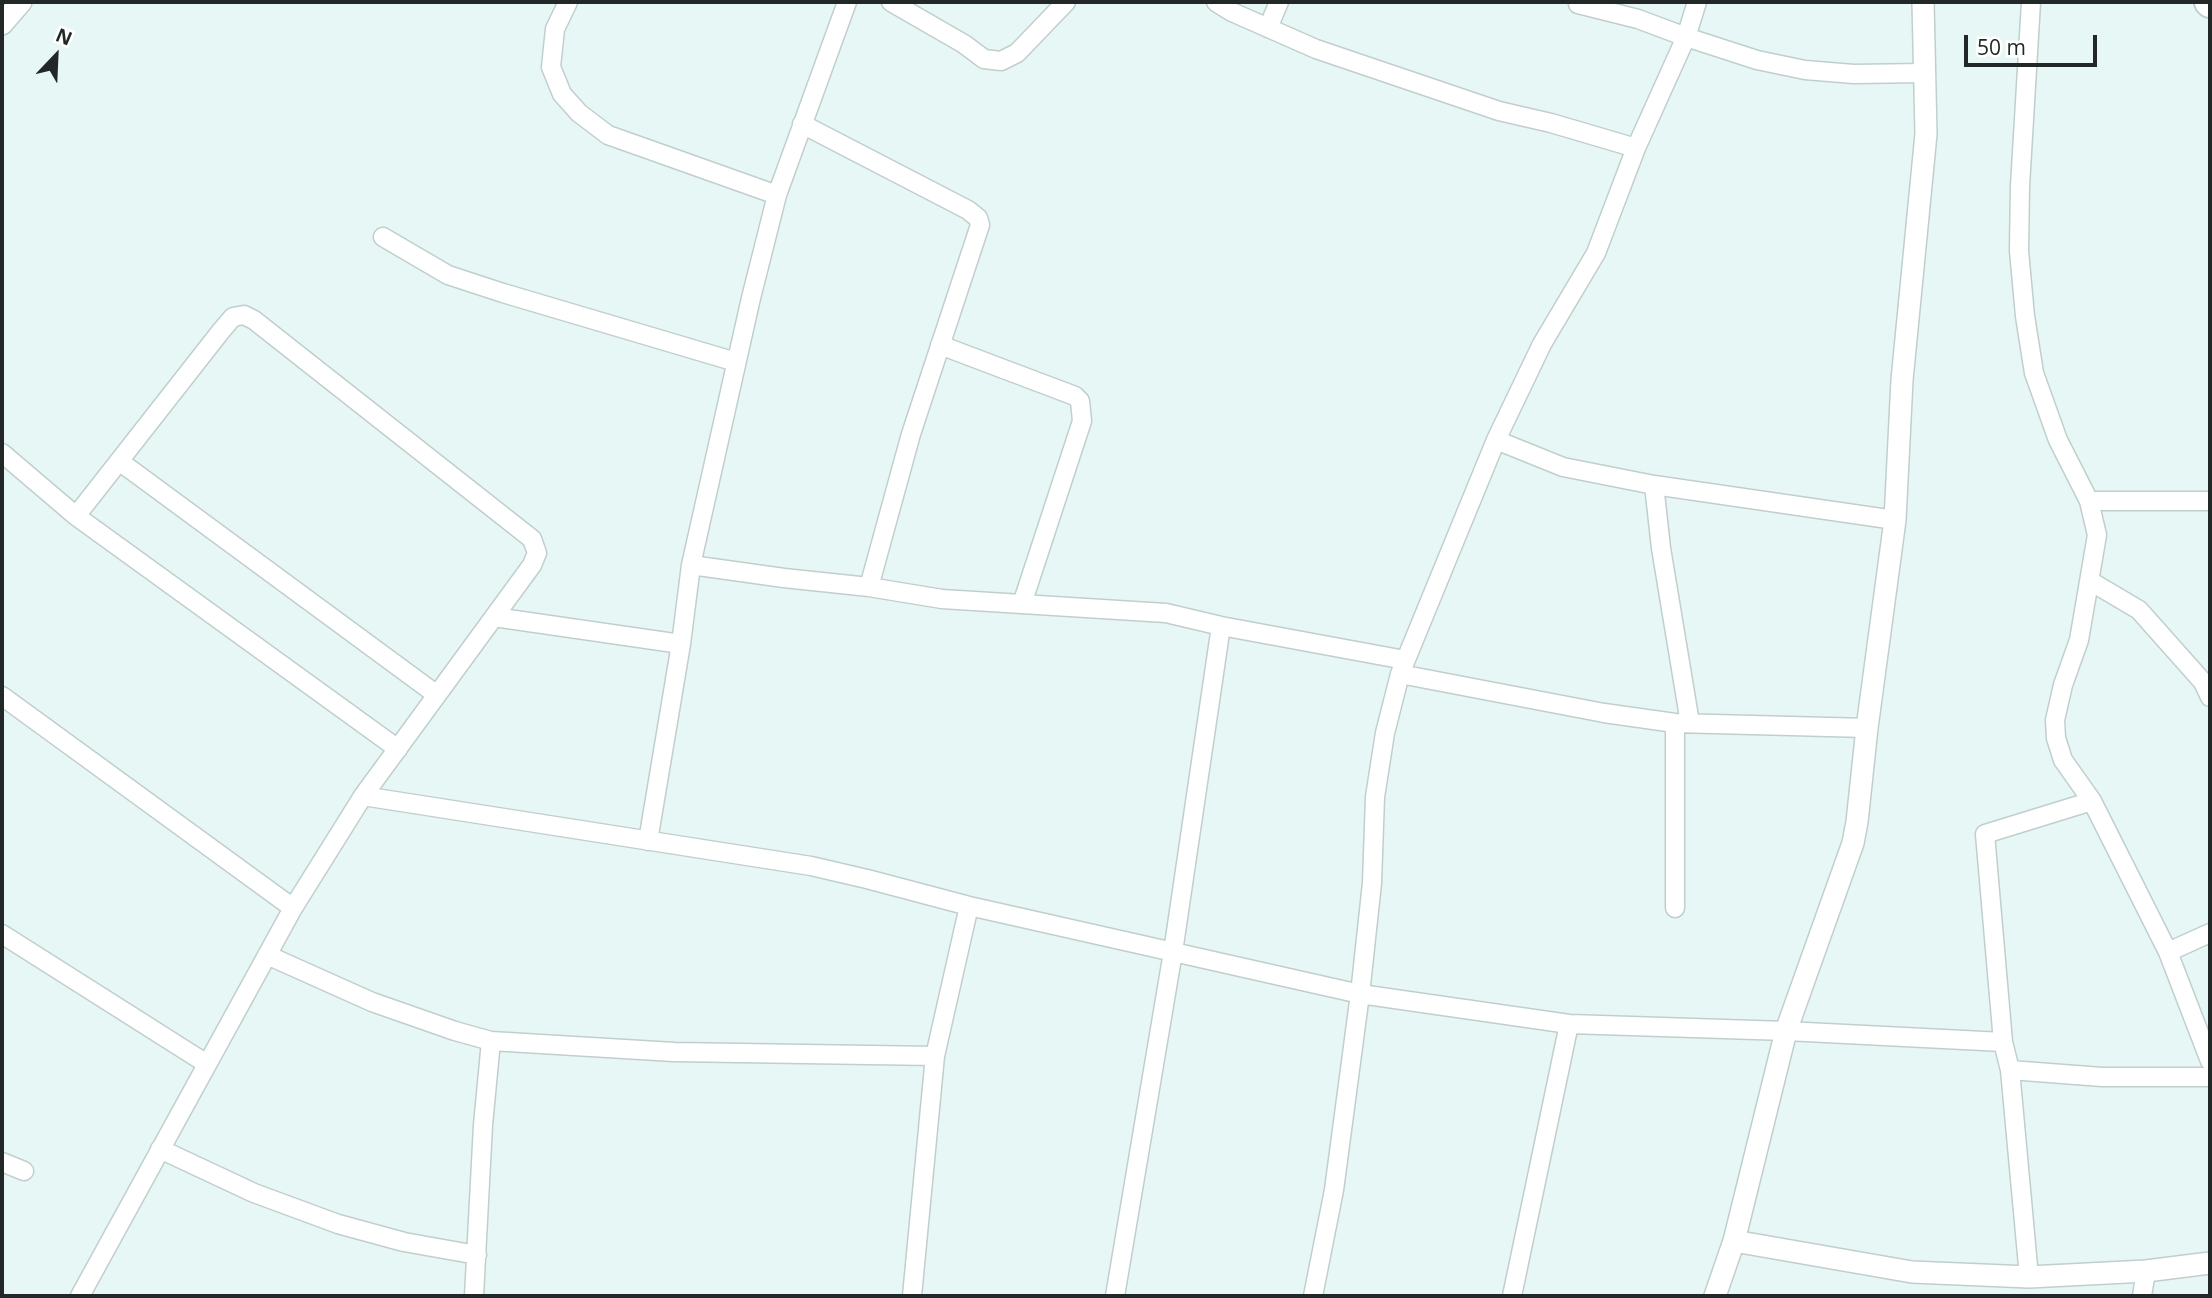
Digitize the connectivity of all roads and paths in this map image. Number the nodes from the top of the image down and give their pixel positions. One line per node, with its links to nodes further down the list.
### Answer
1 (21, 2): 12 (street)
2 (568, 2): 18 (street)
3 (847, 2): 16 (street)
4 (891, 2): 5 (street)
5 (1066, 2)
6 (1216, 2): 13 (street)
7 (1279, 2): 13 (street)
8 (1697, 2): 14 (street)
9 (1923, 2): 15 (street)
10 (2031, 2): 26 (street)
11 (1577, 4): 14 (street)
12 (2, 24)
13 (1268, 28): 17 (street)
14 (1686, 37): 15 (street); 17 (street)
15 (1924, 73): 29 (street)
16 (802, 124): 18 (street); 20 (street)
17 (1636, 148): 22 (street)
18 (777, 195): 21 (street)
19 (383, 237): 21 (street)
20 (940, 345): 32 (street); 33 (street)
21 (736, 362): 30 (street)
22 (1496, 440): 25 (street); 37 (street)
23 (2, 453): 28 (street)
24 (119, 461): 28 (street); 34 (street); 38 (street)
25 (1654, 485): 29 (street); 41 (street)
26 (2089, 501): 27 (street); 31 (street)
27 (2210, 501)
28 (76, 516): 43 (street)
29 (1895, 520): 42 (street)
30 (691, 565): 32 (street); 36 (street)
31 (2090, 581): 40 (street); 45 (street)
32 (869, 587): 33 (street)
33 (1022, 604): 35 (street)
34 (494, 617): 36 (street); 38 (street)
35 (1221, 626): 37 (street); 52 (street)
36 (681, 644): 46 (street)
37 (1403, 667): 41 (street); 55 (street)
38 (437, 695): 43 (street)
39 (2, 696): 48 (street)
40 (2210, 697)
41 (1682, 723): 42 (street); 49 (street)
42 (1867, 727): 57 (street)
43 (398, 749): 44 (street)
44 (363, 796): 46 (street); 48 (street)
45 (2092, 801): 53 (street); 59 (street)
46 (648, 841): 47 (street)
47 (969, 906): 52 (street); 60 (street)
48 (293, 908): 54 (street)
49 (1675, 908)
50 (2210, 933): 53 (street)
51 (2, 934): 62 (street)
52 (1173, 952): 55 (street); 76 (street)
53 (2168, 952): 61 (street)
54 (267, 955): 58 (street); 62 (street)
55 (1360, 995): 56 (street); 77 (street)
56 (1569, 1024): 57 (street); 78 (street)
57 (1786, 1031): 59 (street); 68 (street)
58 (492, 1041): 60 (street); 69 (street)
59 (2003, 1042): 63 (street)
60 (935, 1056): 75 (street)
61 (2210, 1061)
62 (207, 1064): 65 (street)
63 (2010, 1070): 64 (street); 72 (street)
64 (2210, 1077)
65 (160, 1149): 69 (street); 73 (street)
66 (2, 1162): 67 (street)
67 (24, 1171)
68 (1734, 1241): 72 (street); 79 (street)
69 (477, 1255): 74 (street)
70 (2210, 1263): 71 (street)
71 (2146, 1271): 72 (street); 80 (street)
72 (2029, 1277)
73 (80, 1296)
74 (474, 1296)
75 (912, 1296)
76 (1115, 1296)
77 (1313, 1296)
78 (1511, 1296)
79 (1715, 1296)
80 (2142, 1296)

